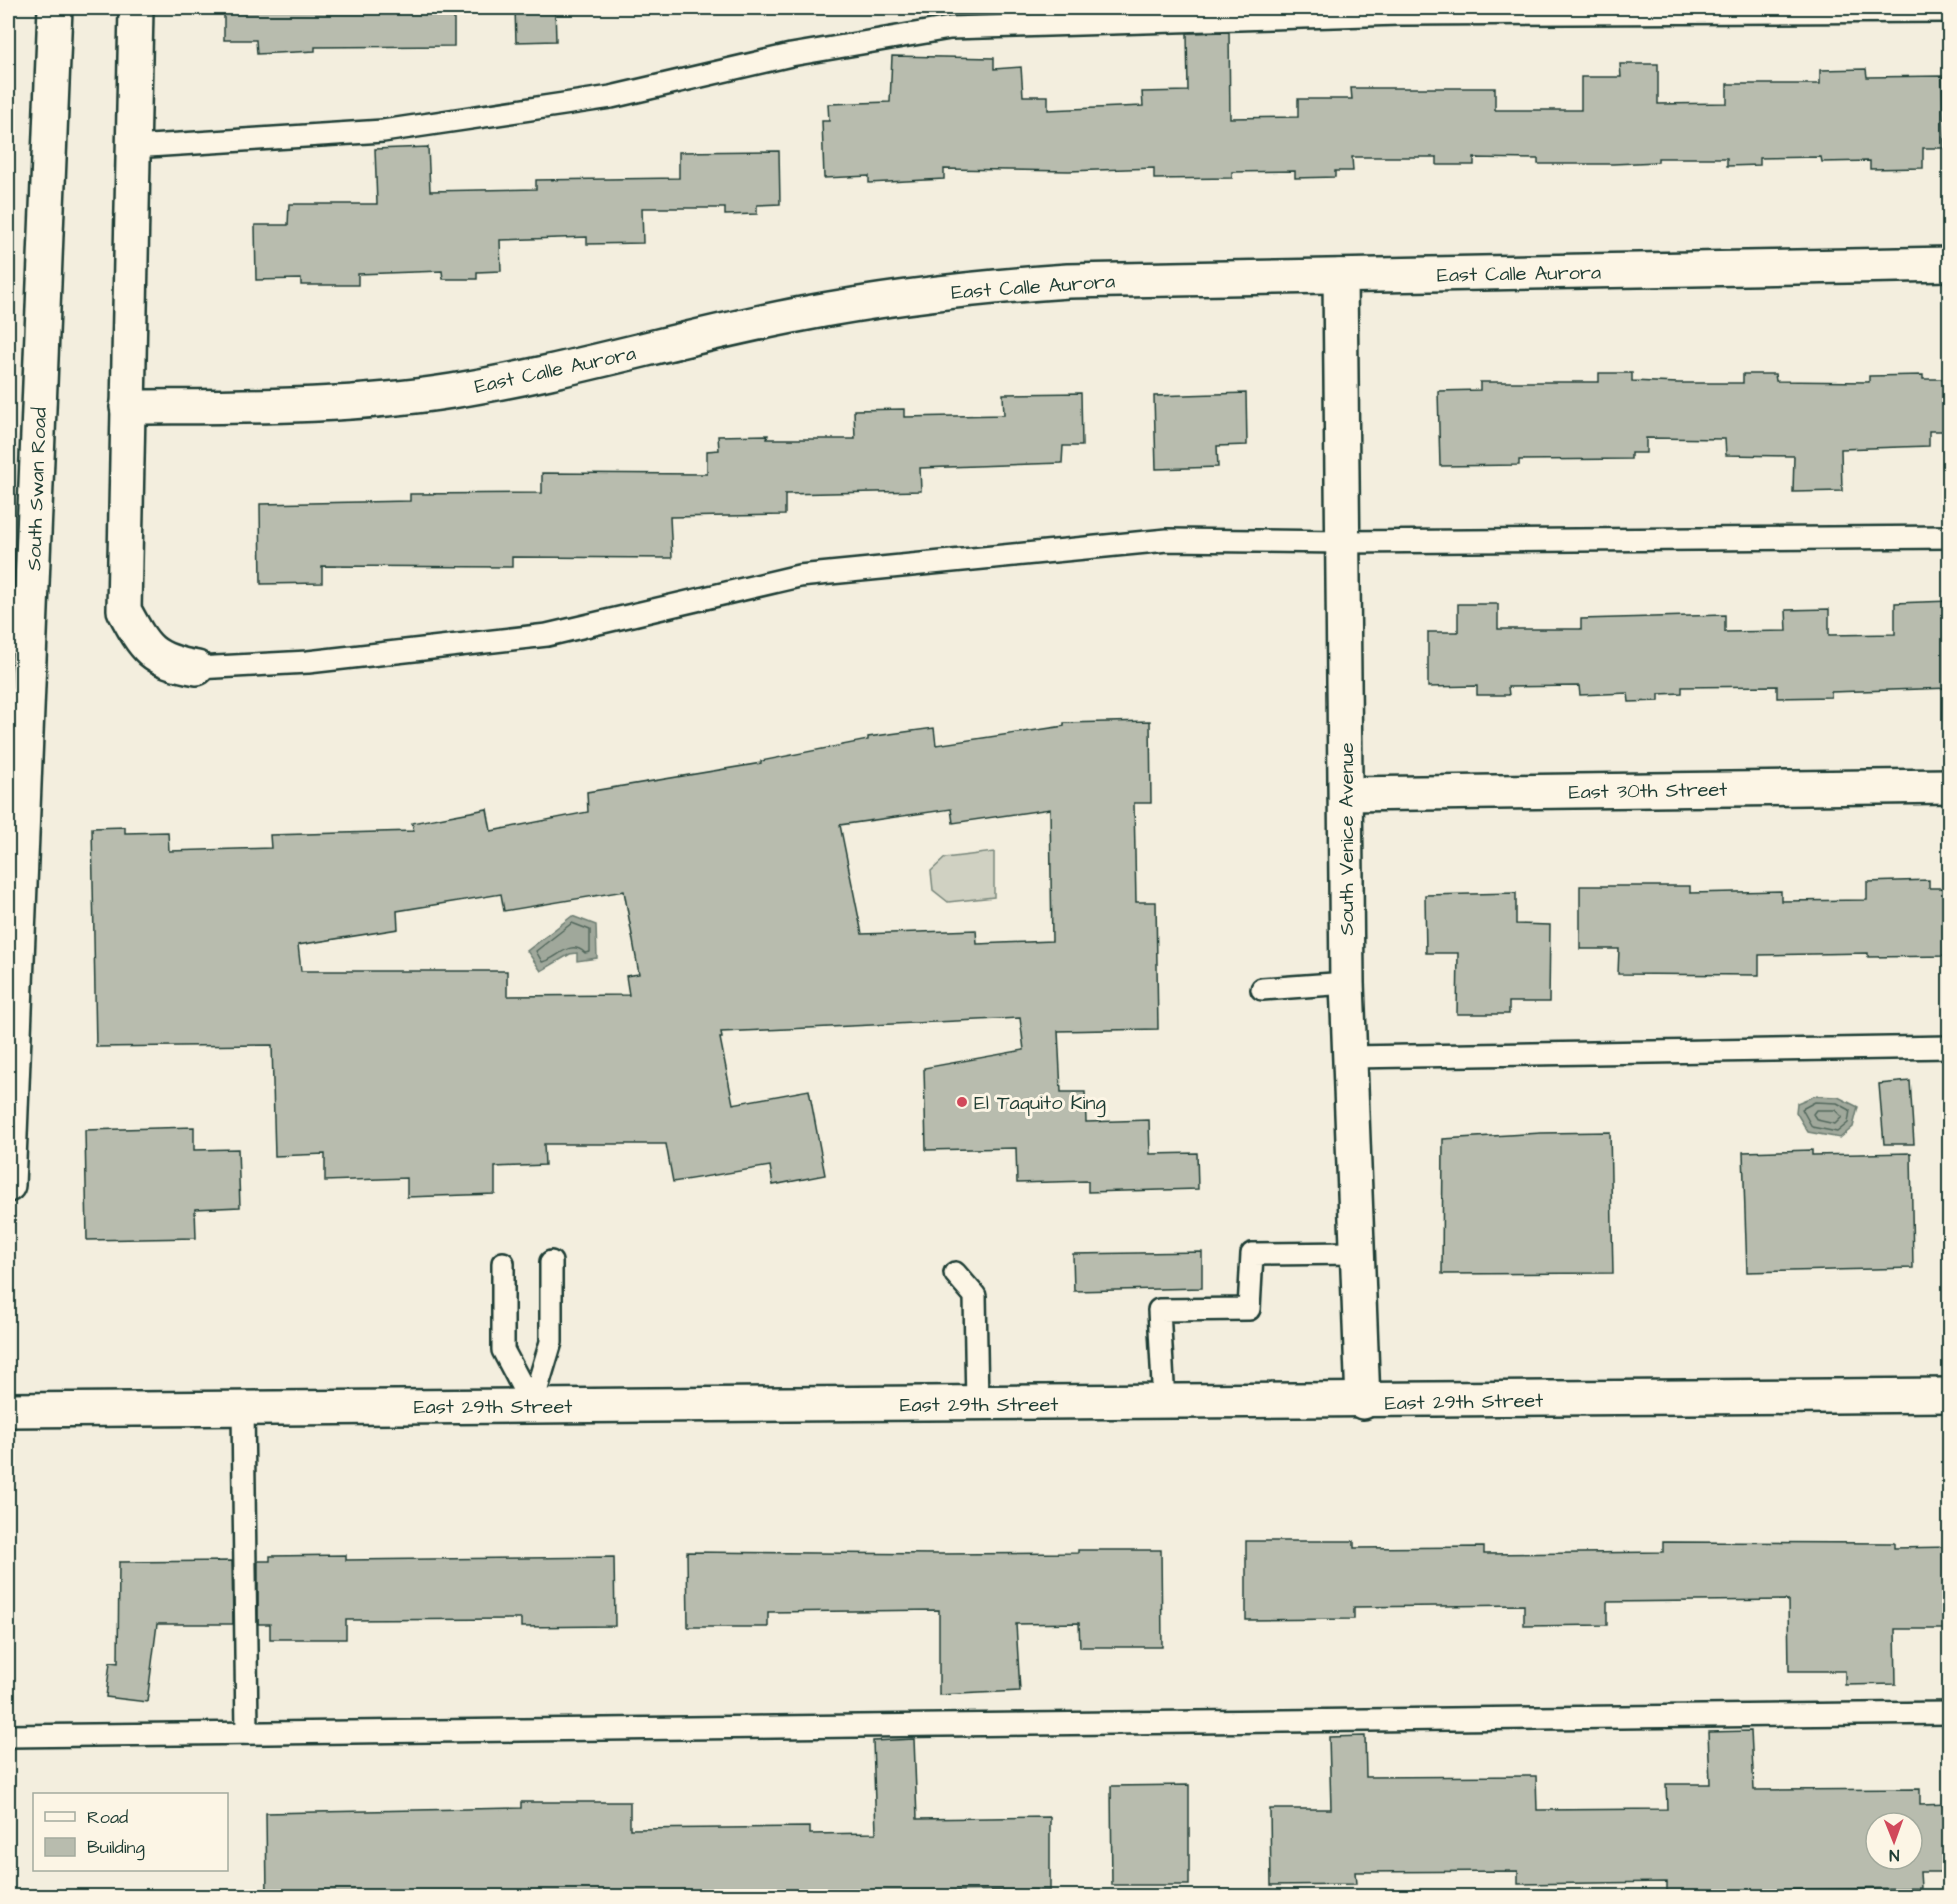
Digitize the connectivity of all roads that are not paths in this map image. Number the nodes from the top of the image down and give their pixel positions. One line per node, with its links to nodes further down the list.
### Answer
1 (55, 8): 17 (street, South Swan Road)
2 (136, 8): 4 (street)
3 (1950, 11): 4 (lane)
4 (133, 147): 7 (street)
5 (1950, 264): 6 (street, East Calle Aurora)
6 (1340, 276): 7 (street, East Calle Aurora); 9 (street, South Venice Avenue)
7 (127, 407): 10 (street)
8 (1950, 537): 9 (lane)
9 (1343, 542): 10 (lane); 12 (street, South Venice Avenue)
10 (197, 668)
11 (1950, 786): 12 (street, East 30th Street)
12 (1347, 794): 13 (street, South Venice Avenue)
13 (1347, 983): 14 (lane); 16 (street, South Venice Avenue)
14 (1263, 989)
15 (1950, 1047): 16 (lane)
16 (1350, 1057): 18 (street, South Venice Avenue)
17 (8, 1185)
18 (1357, 1253): 23 (street, South Venice Avenue); 24 (lane)
19 (552, 1262): 26 (lane)
20 (503, 1263): 26 (lane)
21 (955, 1273): 25 (lane)
22 (1950, 1395): 23 (street, East 29th Street)
23 (1363, 1402): 24 (street, East 29th Street)
24 (1164, 1403): 25 (street, East 29th Street)
25 (977, 1404): 26 (street, East 29th Street)
26 (532, 1405): 27 (street, East 29th Street)
27 (243, 1408): 28 (street, East 29th Street); 30 (lane)
28 (8, 1410)
29 (1950, 1713): 30 (lane)
30 (247, 1733): 31 (lane)
31 (8, 1736)

